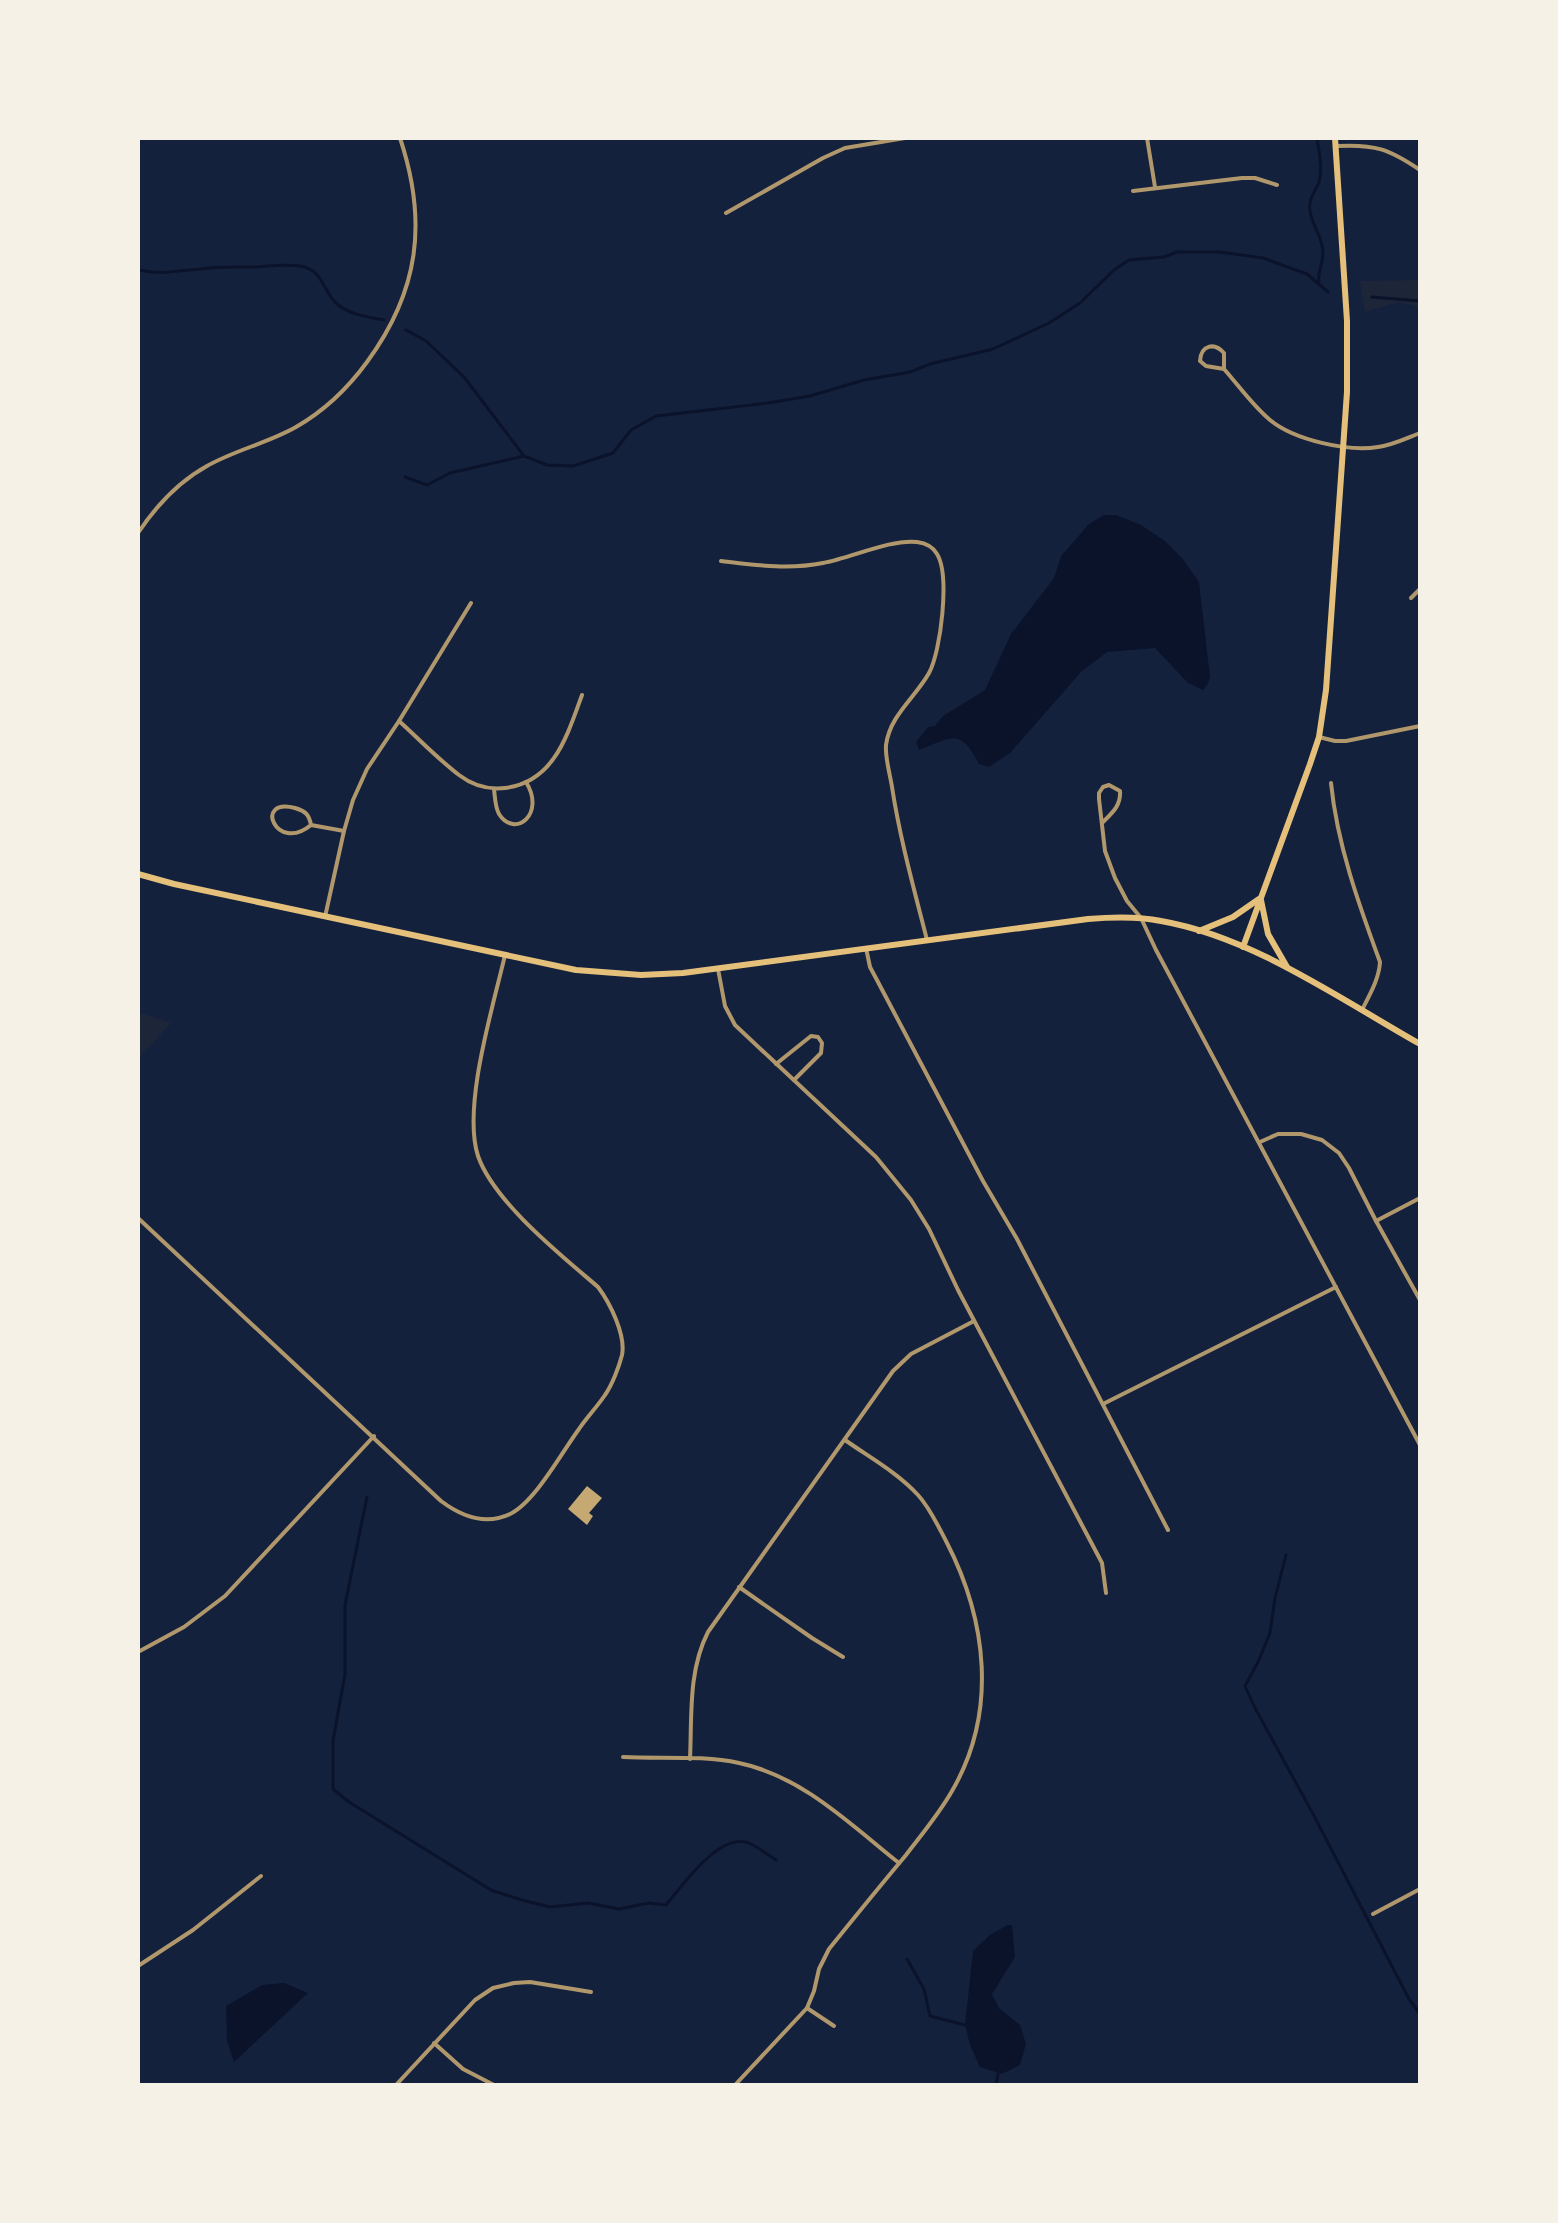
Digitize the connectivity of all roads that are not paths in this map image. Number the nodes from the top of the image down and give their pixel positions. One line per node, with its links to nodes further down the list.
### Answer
1 (400, 138): 13 (street)
2 (905, 138): 9 (street)
3 (1147, 138): 7 (street)
4 (1336, 142): 5 (street); 12 (main road)
5 (1420, 170)
6 (1277, 185): 7 (street)
7 (1155, 188): 8 (street)
8 (1133, 191)
9 (726, 213)
10 (1224, 369): 10 (street); 12 (street)
11 (1420, 433): 12 (street)
12 (1344, 446): 21 (main road)
13 (138, 533)
14 (721, 561): 33 (street)
15 (1420, 589): 16 (street)
16 (1411, 598)
17 (471, 603): 19 (street)
18 (582, 695): 22 (street)
19 (399, 721): 24 (street); 27 (street)
20 (1420, 726): 21 (street)
21 (1319, 737): 29 (main road)
22 (526, 782): 24 (street); 24 (street)
23 (1331, 783): 39 (street)
24 (494, 789)
25 (1102, 823): 25 (street); 31 (street)
26 (311, 825): 26 (street); 27 (street)
27 (344, 831): 30 (street)
28 (138, 874): 30 (main road)
29 (1260, 898): 32 (main road); 34 (main road); 38 (main road)
30 (325, 917): 36 (main road)
31 (1141, 918): 32 (main road); 33 (main road); 43 (street)
32 (1199, 931): 34 (main road)
33 (927, 940): 35 (main road)
34 (1243, 947): 38 (main road)
35 (866, 948): 37 (main road); 50 (street)
36 (505, 955): 37 (main road); 51 (street)
37 (718, 969): 41 (street)
38 (1289, 970): 39 (main road)
39 (1361, 1010): 40 (main road)
40 (1420, 1044)
41 (776, 1064): 42 (street); 42 (street)
42 (794, 1080): 49 (street)
43 (1260, 1142): 46 (street); 47 (street)
44 (1420, 1198): 46 (street)
45 (138, 1218): 51 (street)
46 (1376, 1221): 48 (street)
47 (1336, 1287): 50 (street); 53 (street)
48 (1420, 1300)
49 (974, 1321): 52 (street); 56 (street)
50 (1103, 1404): 54 (street)
51 (374, 1436): 57 (street)
52 (845, 1440): 55 (street); 61 (street)
53 (1420, 1445)
54 (1168, 1530)
55 (739, 1587): 58 (street); 60 (street)
56 (1106, 1593)
57 (138, 1652)
58 (843, 1657)
59 (623, 1757): 60 (street)
60 (690, 1759): 61 (street)
61 (899, 1863): 67 (street)
62 (261, 1876): 65 (street)
63 (1420, 1889): 64 (street)
64 (1373, 1914)
65 (138, 1966)
66 (591, 1992): 69 (street)
67 (807, 2008): 68 (street); 72 (street)
68 (834, 2026)
69 (434, 2043): 70 (street); 71 (street)
70 (396, 2085)
71 (494, 2085)
72 (735, 2085)

